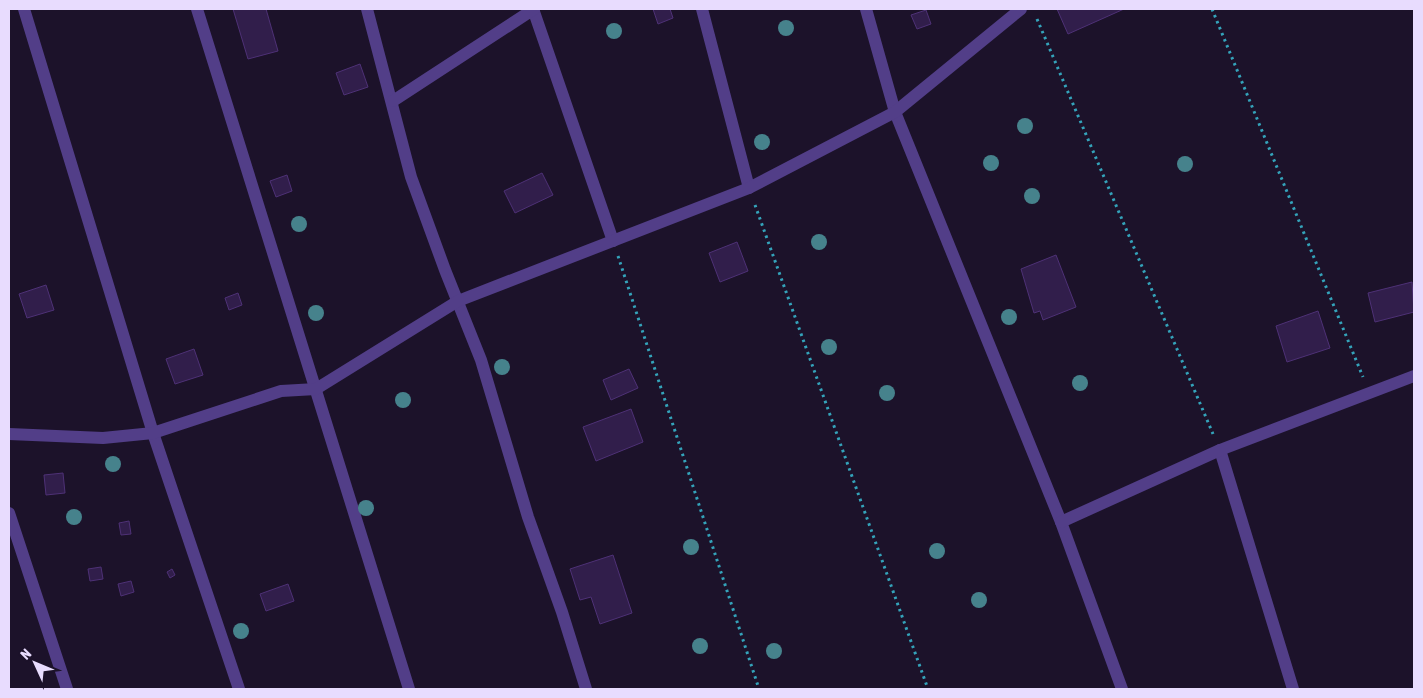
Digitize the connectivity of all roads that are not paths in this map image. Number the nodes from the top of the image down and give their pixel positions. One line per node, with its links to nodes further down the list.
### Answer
1 (24, 9): 15 (street)
2 (197, 9): 14 (street)
3 (367, 9): 8 (street)
4 (533, 9): 8 (street); 11 (street)
5 (702, 9): 10 (street)
6 (866, 9): 9 (street)
7 (1021, 9): 9 (street)
8 (393, 101): 12 (street)
9 (895, 112): 10 (street); 19 (street)
10 (748, 188): 11 (street)
11 (613, 241): 12 (street)
12 (458, 301): 14 (street); 23 (street)
13 (1414, 376): 17 (street)
14 (316, 389): 15 (street); 22 (street)
15 (153, 433): 16 (street); 21 (street)
16 (9, 434)
17 (1220, 450): 19 (street); 25 (street)
18 (9, 513): 20 (street)
19 (1061, 522): 24 (street)
20 (67, 689)
21 (240, 689)
22 (409, 689)
23 (586, 689)
24 (1122, 689)
25 (1293, 689)

